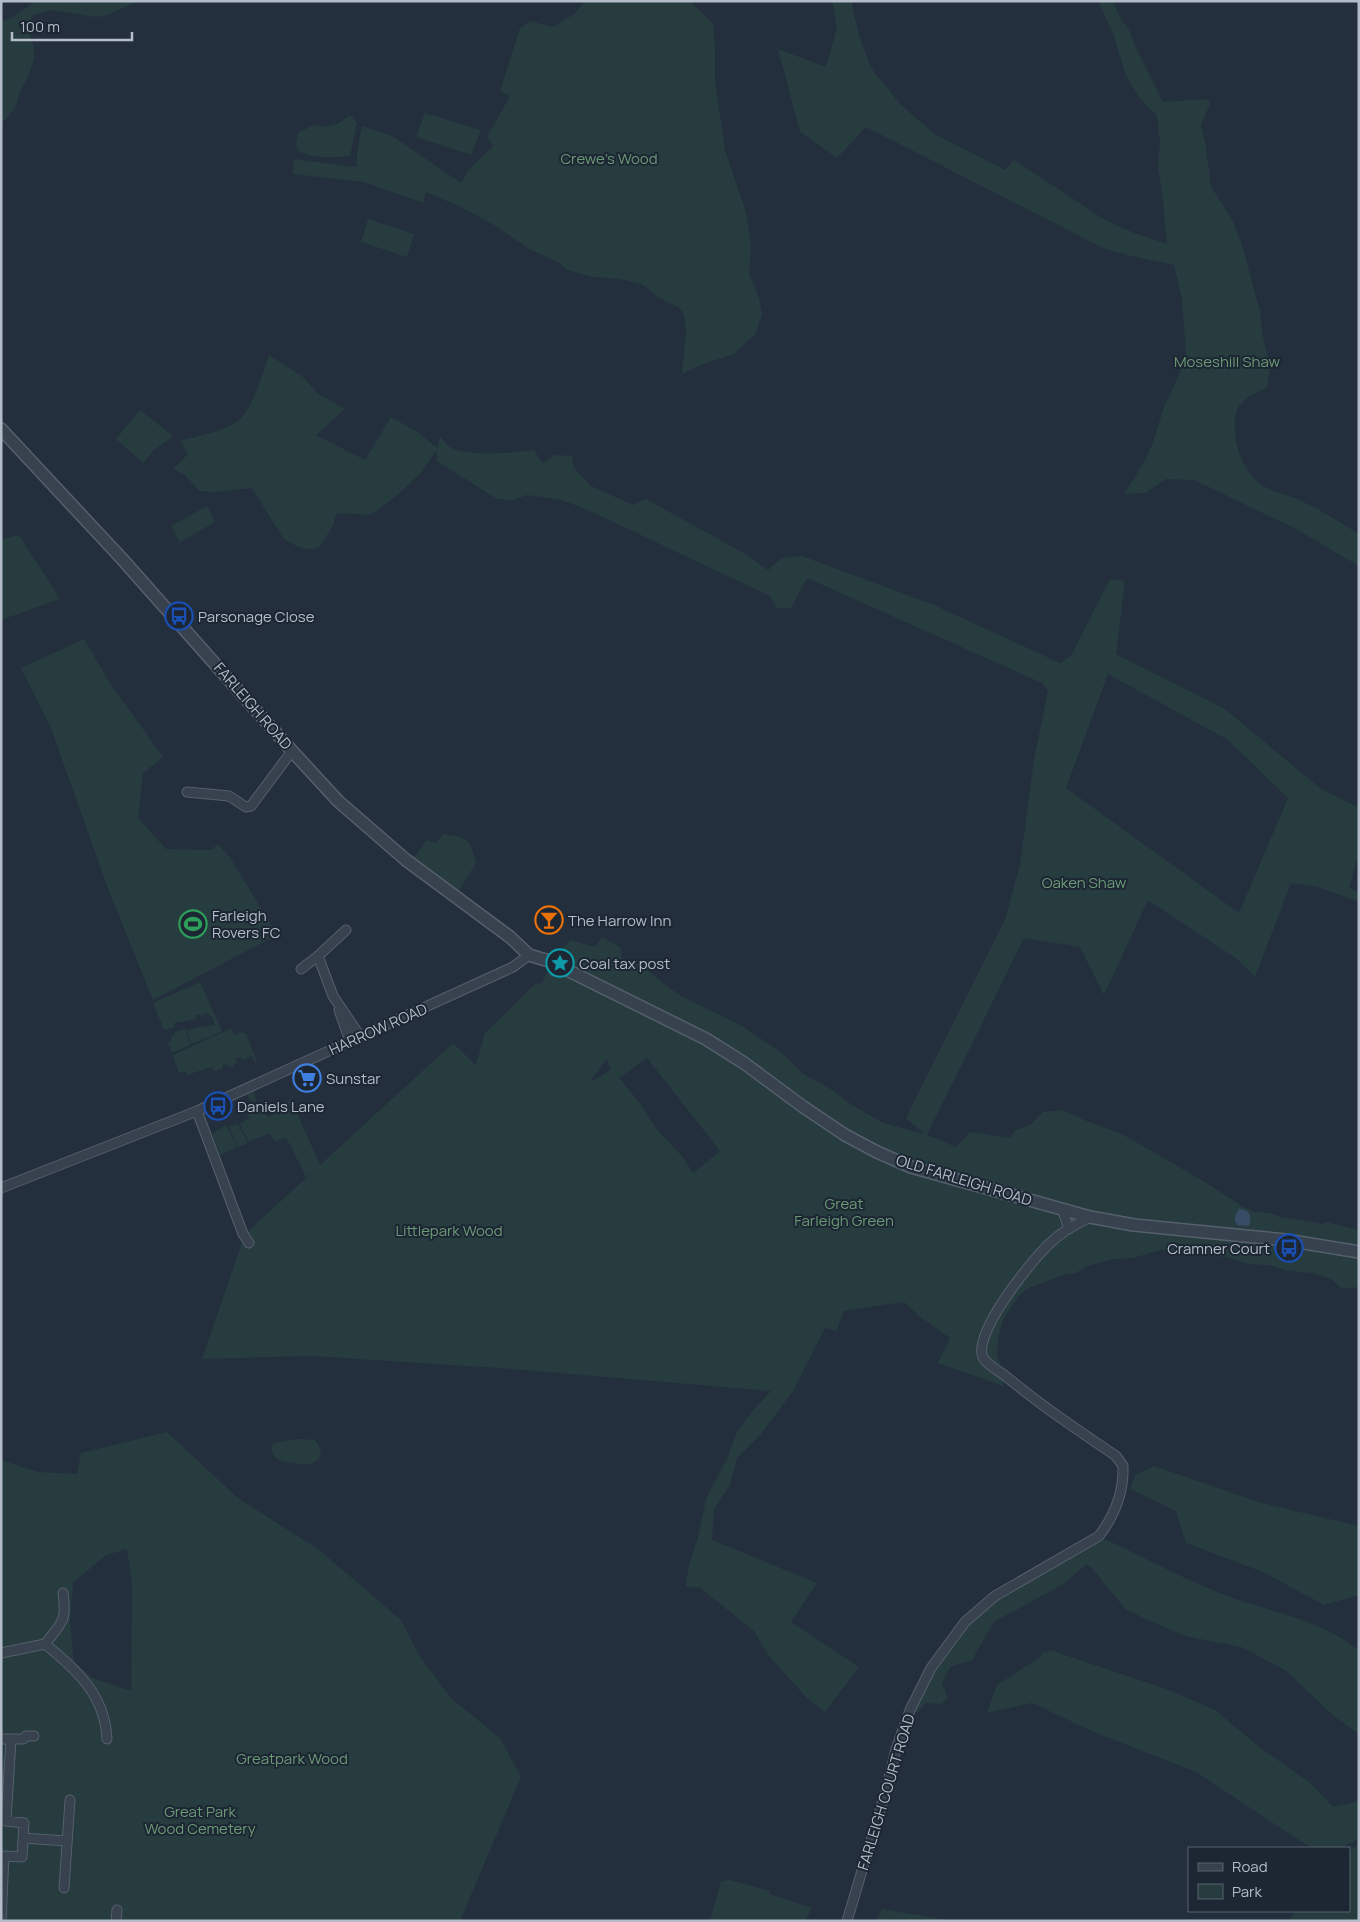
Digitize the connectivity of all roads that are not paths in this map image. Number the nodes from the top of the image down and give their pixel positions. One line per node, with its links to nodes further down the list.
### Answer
1 (1, 429): 2 (street, FARLEIGH ROAD)
2 (292, 751): 3 (street); 5 (street, FARLEIGH ROAD)
3 (187, 792)
4 (346, 930): 6 (street)
5 (529, 955): 9 (street, HARROW ROAD); 13 (street, OLD FARLEIGH ROAD)
6 (318, 956): 7 (street); 8 (street)
7 (301, 969)
8 (333, 996): 9 (street); 10 (street)
9 (360, 1036): 10 (street, HARROW ROAD)
10 (350, 1041): 11 (street, HARROW ROAD)
11 (197, 1111): 12 (street, HARROW ROAD); 16 (street)
12 (1, 1188)
13 (1062, 1210): 14 (street, OLD FARLEIGH ROAD); 15 (street)
14 (1090, 1217): 15 (street, FARLEIGH COURT ROAD); 17 (street, OLD FARLEIGH ROAD)
15 (1069, 1229): 33 (street, FARLEIGH COURT ROAD)
16 (248, 1243)
17 (1359, 1252)
18 (63, 1593): 19 (street)
19 (45, 1644): 20 (street); 23 (street)
20 (1, 1653)
21 (34, 1736): 22 (street)
22 (6, 1739): 25 (street)
23 (107, 1739)
24 (70, 1800): 27 (street)
25 (4, 1821): 26 (street)
26 (23, 1838): 27 (street); 28 (street)
27 (66, 1842): 29 (street)
28 (3, 1856): 31 (street)
29 (64, 1888)
30 (117, 1910): 32 (street)
31 (1, 1921)
32 (116, 1921)
33 (847, 1921)

